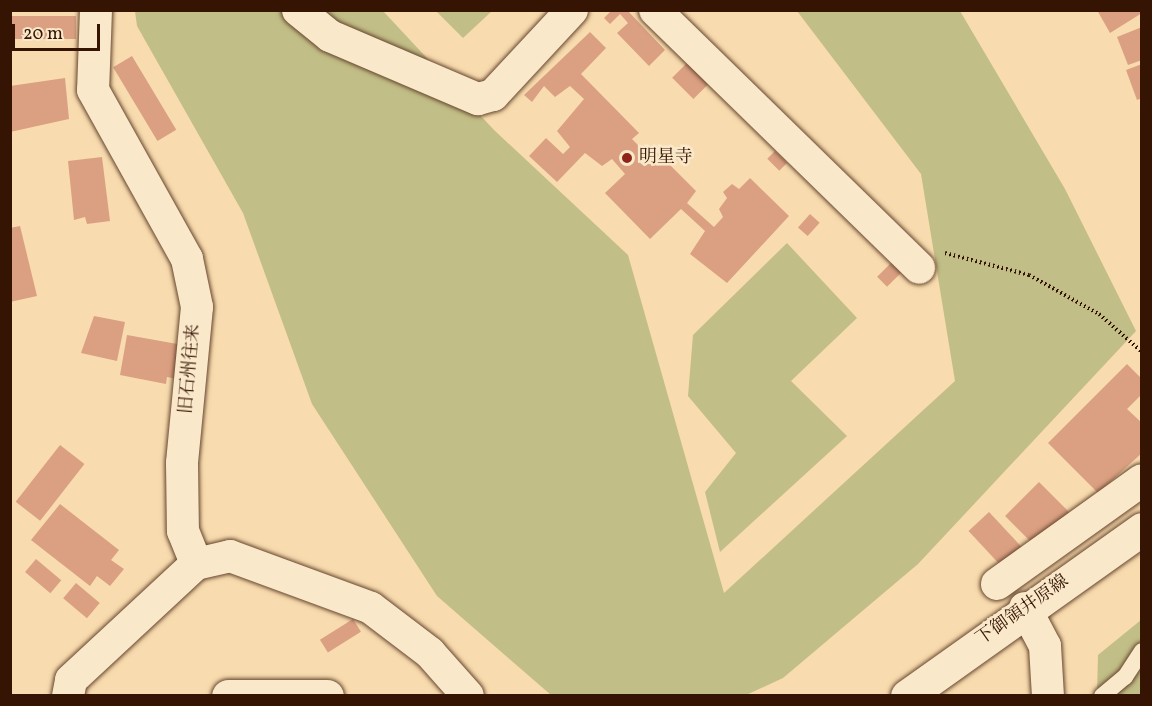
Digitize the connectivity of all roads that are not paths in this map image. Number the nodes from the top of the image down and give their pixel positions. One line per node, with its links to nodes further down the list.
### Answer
1 (96, 10): 8 (street, 旧石州往来)
2 (298, 10): 3 (street)
3 (572, 10)
4 (655, 10): 5 (street)
5 (929, 260)
6 (1142, 480): 9 (street)
7 (1142, 530): 10 (main road, 下御領井原線)
8 (196, 564): 12 (street); 15 (street)
9 (997, 584)
10 (1025, 608): 16 (main road, 下御領井原線); 17 (street)
11 (1142, 651): 18 (lane)
12 (68, 696)
13 (228, 696): 14 (main road)
14 (327, 696)
15 (468, 696)
16 (907, 696)
17 (1048, 696)
18 (1102, 696)

